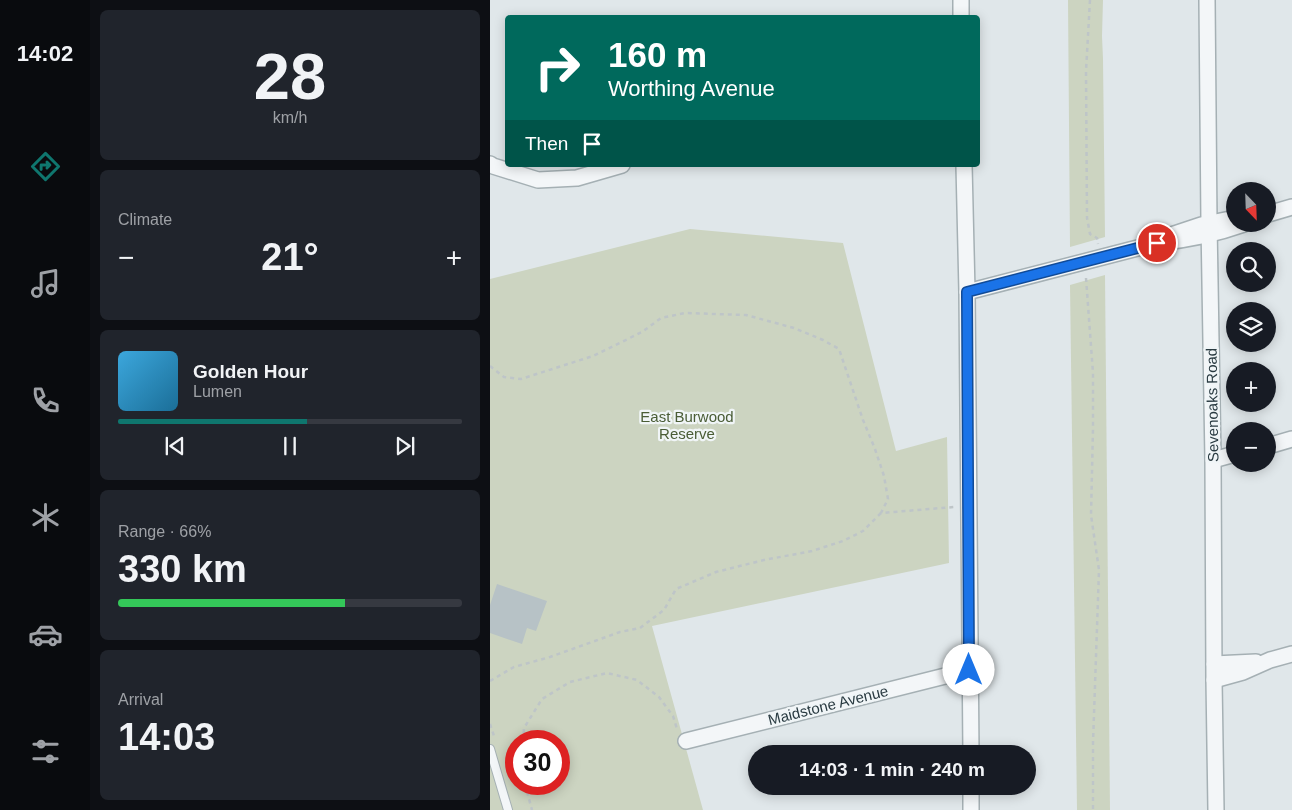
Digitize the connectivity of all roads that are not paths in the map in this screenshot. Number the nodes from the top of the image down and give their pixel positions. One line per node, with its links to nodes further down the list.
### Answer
1 (961, 0): 3 (street)
2 (1207, 0): 11 (street, Sevenoaks Road)
3 (961, 15)
4 (490, 164): 5 (street)
5 (615, 167)
6 (964, 167): 12 (street)
7 (1292, 207): 8 (street)
8 (1276, 212)
9 (1226, 222): 11 (street)
10 (1226, 227): 11 (street)
11 (1209, 229): 12 (street); 16 (street, Sevenoaks Road)
12 (967, 292): 20 (street)
13 (1292, 439): 14 (street)
14 (1276, 444)
15 (1226, 456): 16 (street)
16 (1213, 460): 19 (street, Sevenoaks Road)
17 (1292, 654): 18 (street)
18 (1270, 660): 19 (street); 21 (street)
19 (1214, 664): 21 (street, Sevenoaks Road)
20 (969, 670): 22 (street, Maidstone Avenue); 23 (street)
21 (1214, 680): 28 (street, Sevenoaks Road)
22 (683, 739)
23 (971, 745)
24 (490, 749): 26 (lane)
25 (971, 795): 27 (street)
26 (508, 810)
27 (972, 810)
28 (1216, 810)

